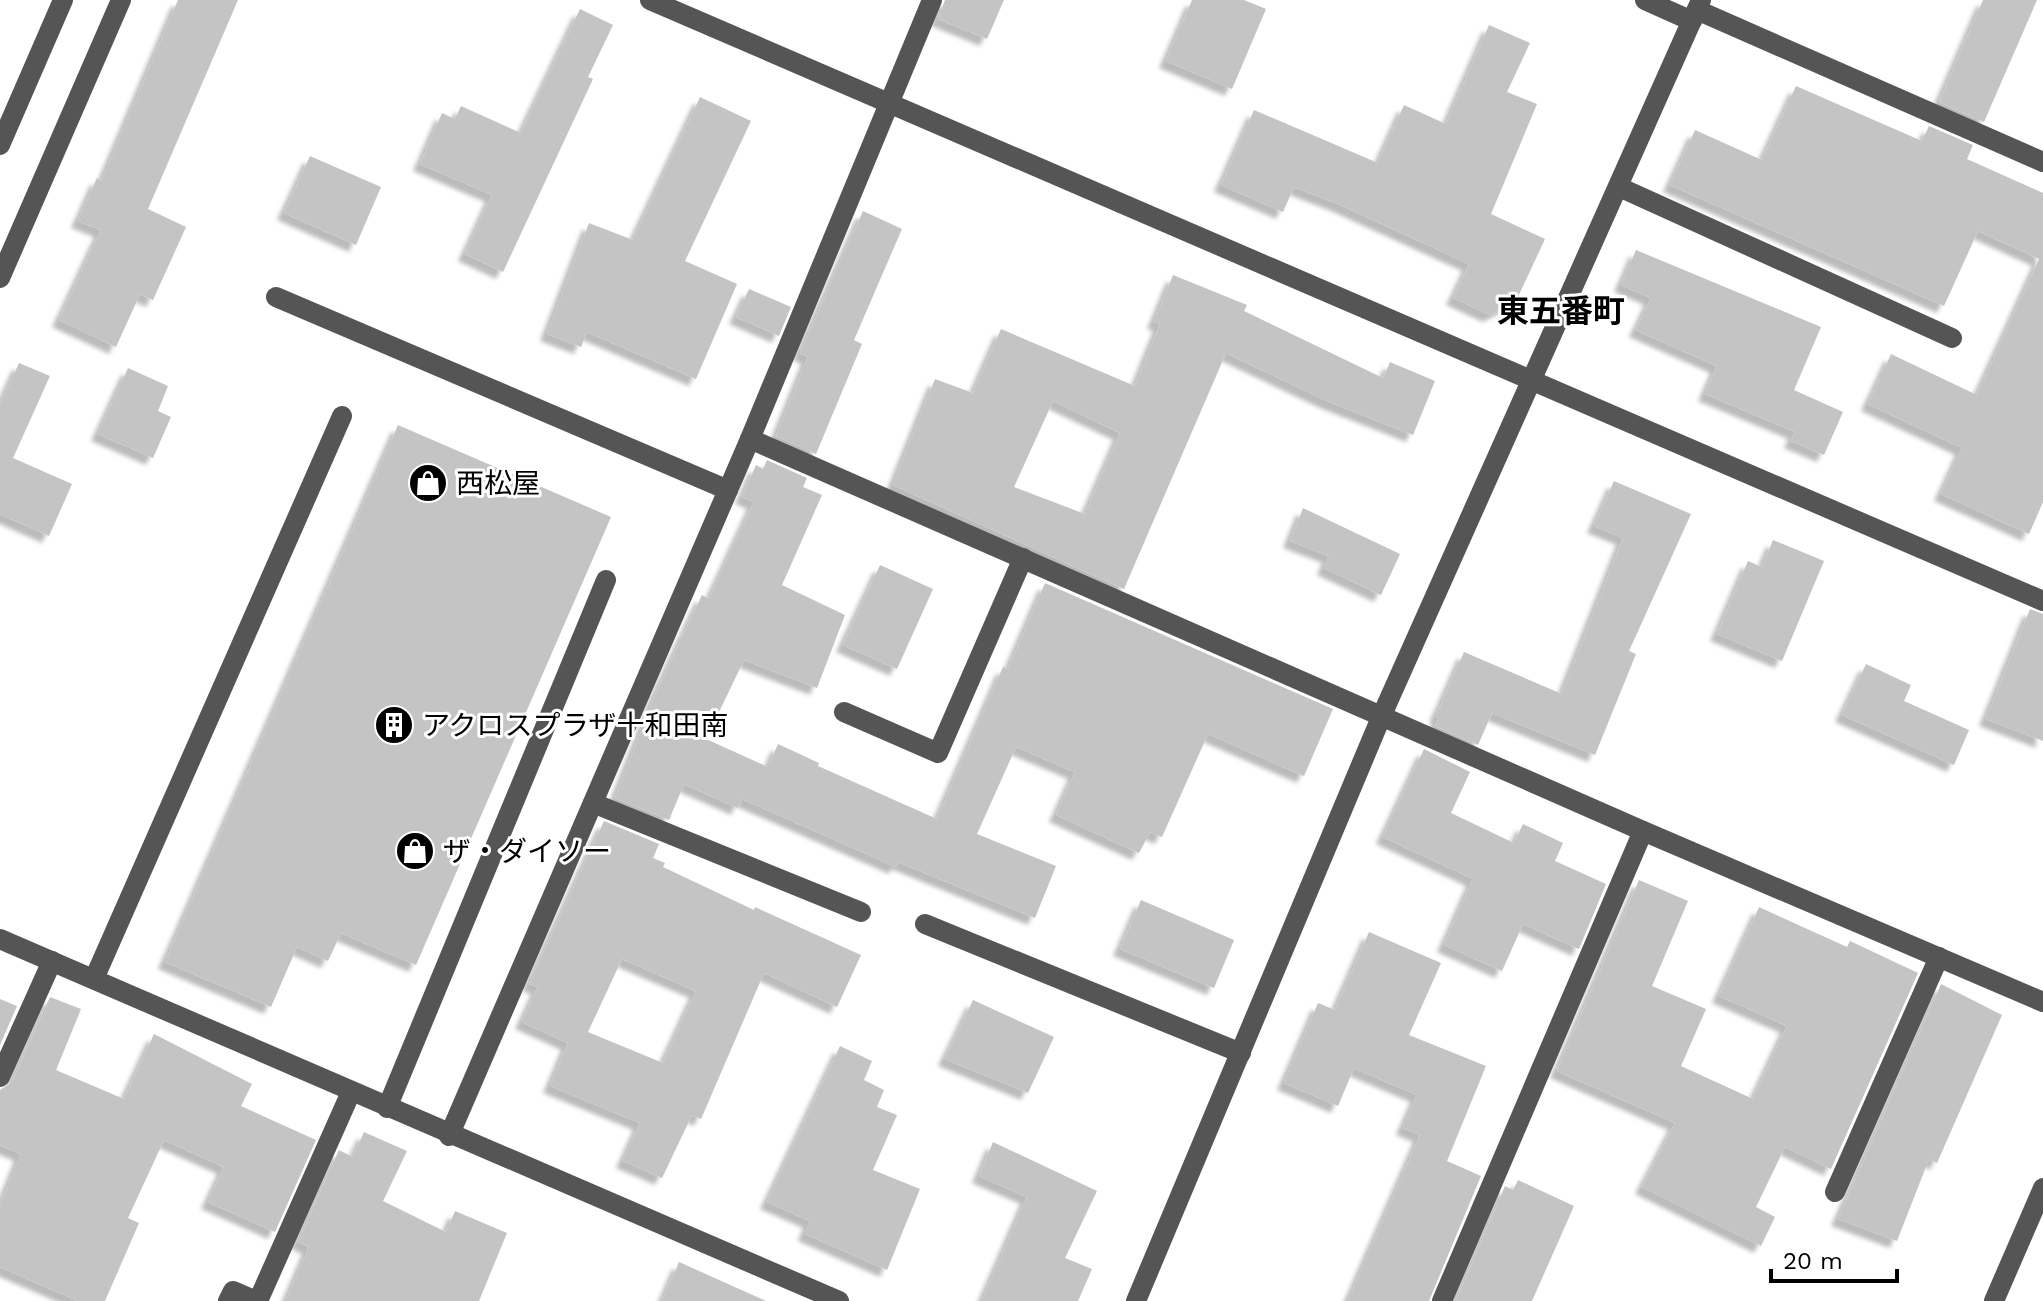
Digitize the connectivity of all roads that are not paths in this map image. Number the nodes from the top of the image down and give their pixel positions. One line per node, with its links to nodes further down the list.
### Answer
1 (63, 0): 8 (street)
2 (121, 0): 11 (street)
3 (650, 0): 7 (street)
4 (932, 0): 7 (street)
5 (1645, 0): 6 (street)
6 (1696, 10): 9 (street); 10 (street)
7 (887, 102): 14 (street); 16 (street)
8 (0, 145)
9 (2043, 162)
10 (1619, 187): 13 (street); 14 (street)
11 (0, 278)
12 (276, 297): 17 (street)
13 (1952, 338)
14 (1533, 382): 20 (street); 22 (street)
15 (342, 416): 30 (street)
16 (750, 439): 17 (street); 18 (street)
17 (728, 490): 23 (street)
18 (1023, 558): 21 (street); 22 (street)
19 (606, 580): 35 (street)
20 (2043, 601)
21 (844, 712)
22 (1382, 715): 24 (street); 32 (street)
23 (593, 803): 25 (street); 36 (street)
24 (1643, 831): 28 (street); 43 (street)
25 (861, 912)
26 (925, 924): 32 (street)
27 (0, 939): 29 (street)
28 (1939, 957): 31 (street); 38 (street)
29 (52, 961): 30 (street); 33 (street)
30 (94, 979): 34 (street)
31 (2043, 1002)
32 (1241, 1053): 42 (street)
33 (0, 1077)
34 (351, 1092): 35 (street); 40 (street)
35 (387, 1108): 36 (street)
36 (449, 1136): 41 (street)
37 (2043, 1188): 44 (street)
38 (1835, 1192)
39 (228, 1301): 40 (street)
40 (257, 1301)
41 (839, 1301)
42 (1136, 1301)
43 (1442, 1301)
44 (1994, 1301)

